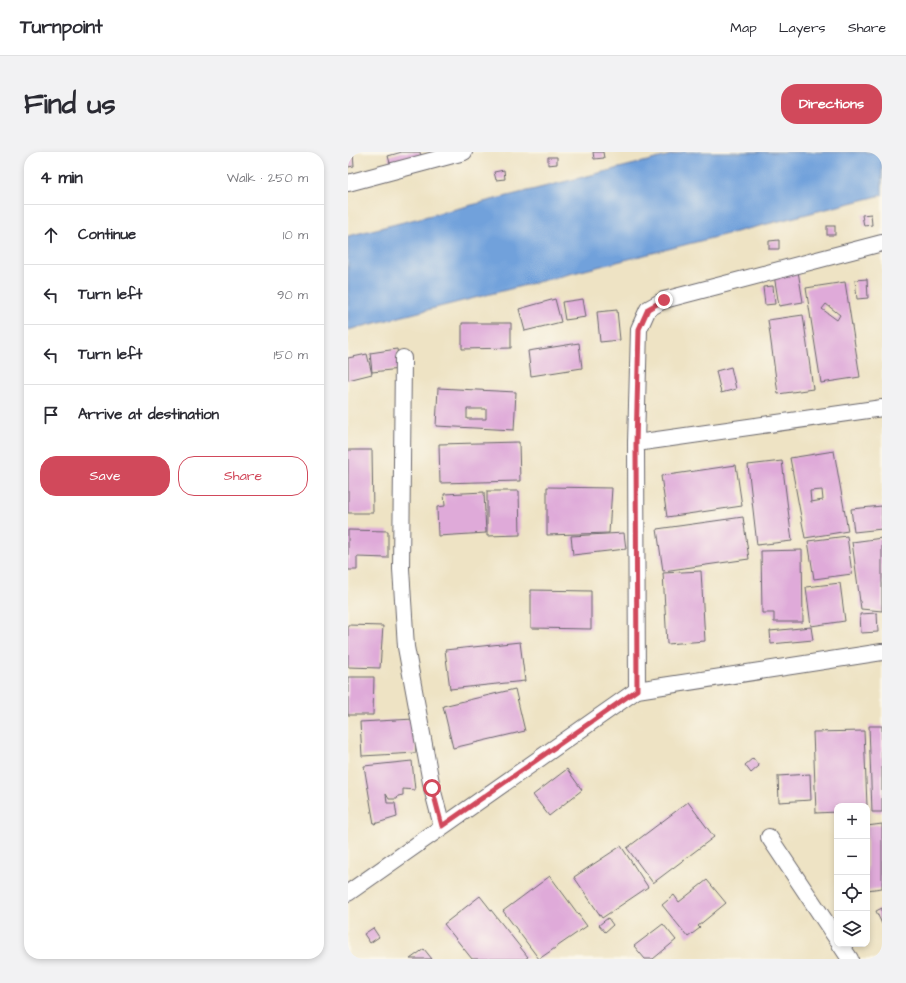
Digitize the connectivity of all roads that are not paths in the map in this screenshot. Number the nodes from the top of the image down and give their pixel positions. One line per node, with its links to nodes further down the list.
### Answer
1 (464, 152): 2 (street)
2 (348, 183)
3 (882, 243): 6 (street)
4 (403, 358): 9 (street)
5 (882, 408): 6 (street)
6 (636, 444): 8 (street)
7 (882, 652): 8 (street)
8 (637, 690): 9 (street)
9 (442, 826): 11 (street)
10 (769, 837): 12 (street)
11 (348, 893)
12 (834, 934)
13 (842, 947): 14 (street)
14 (850, 959)

